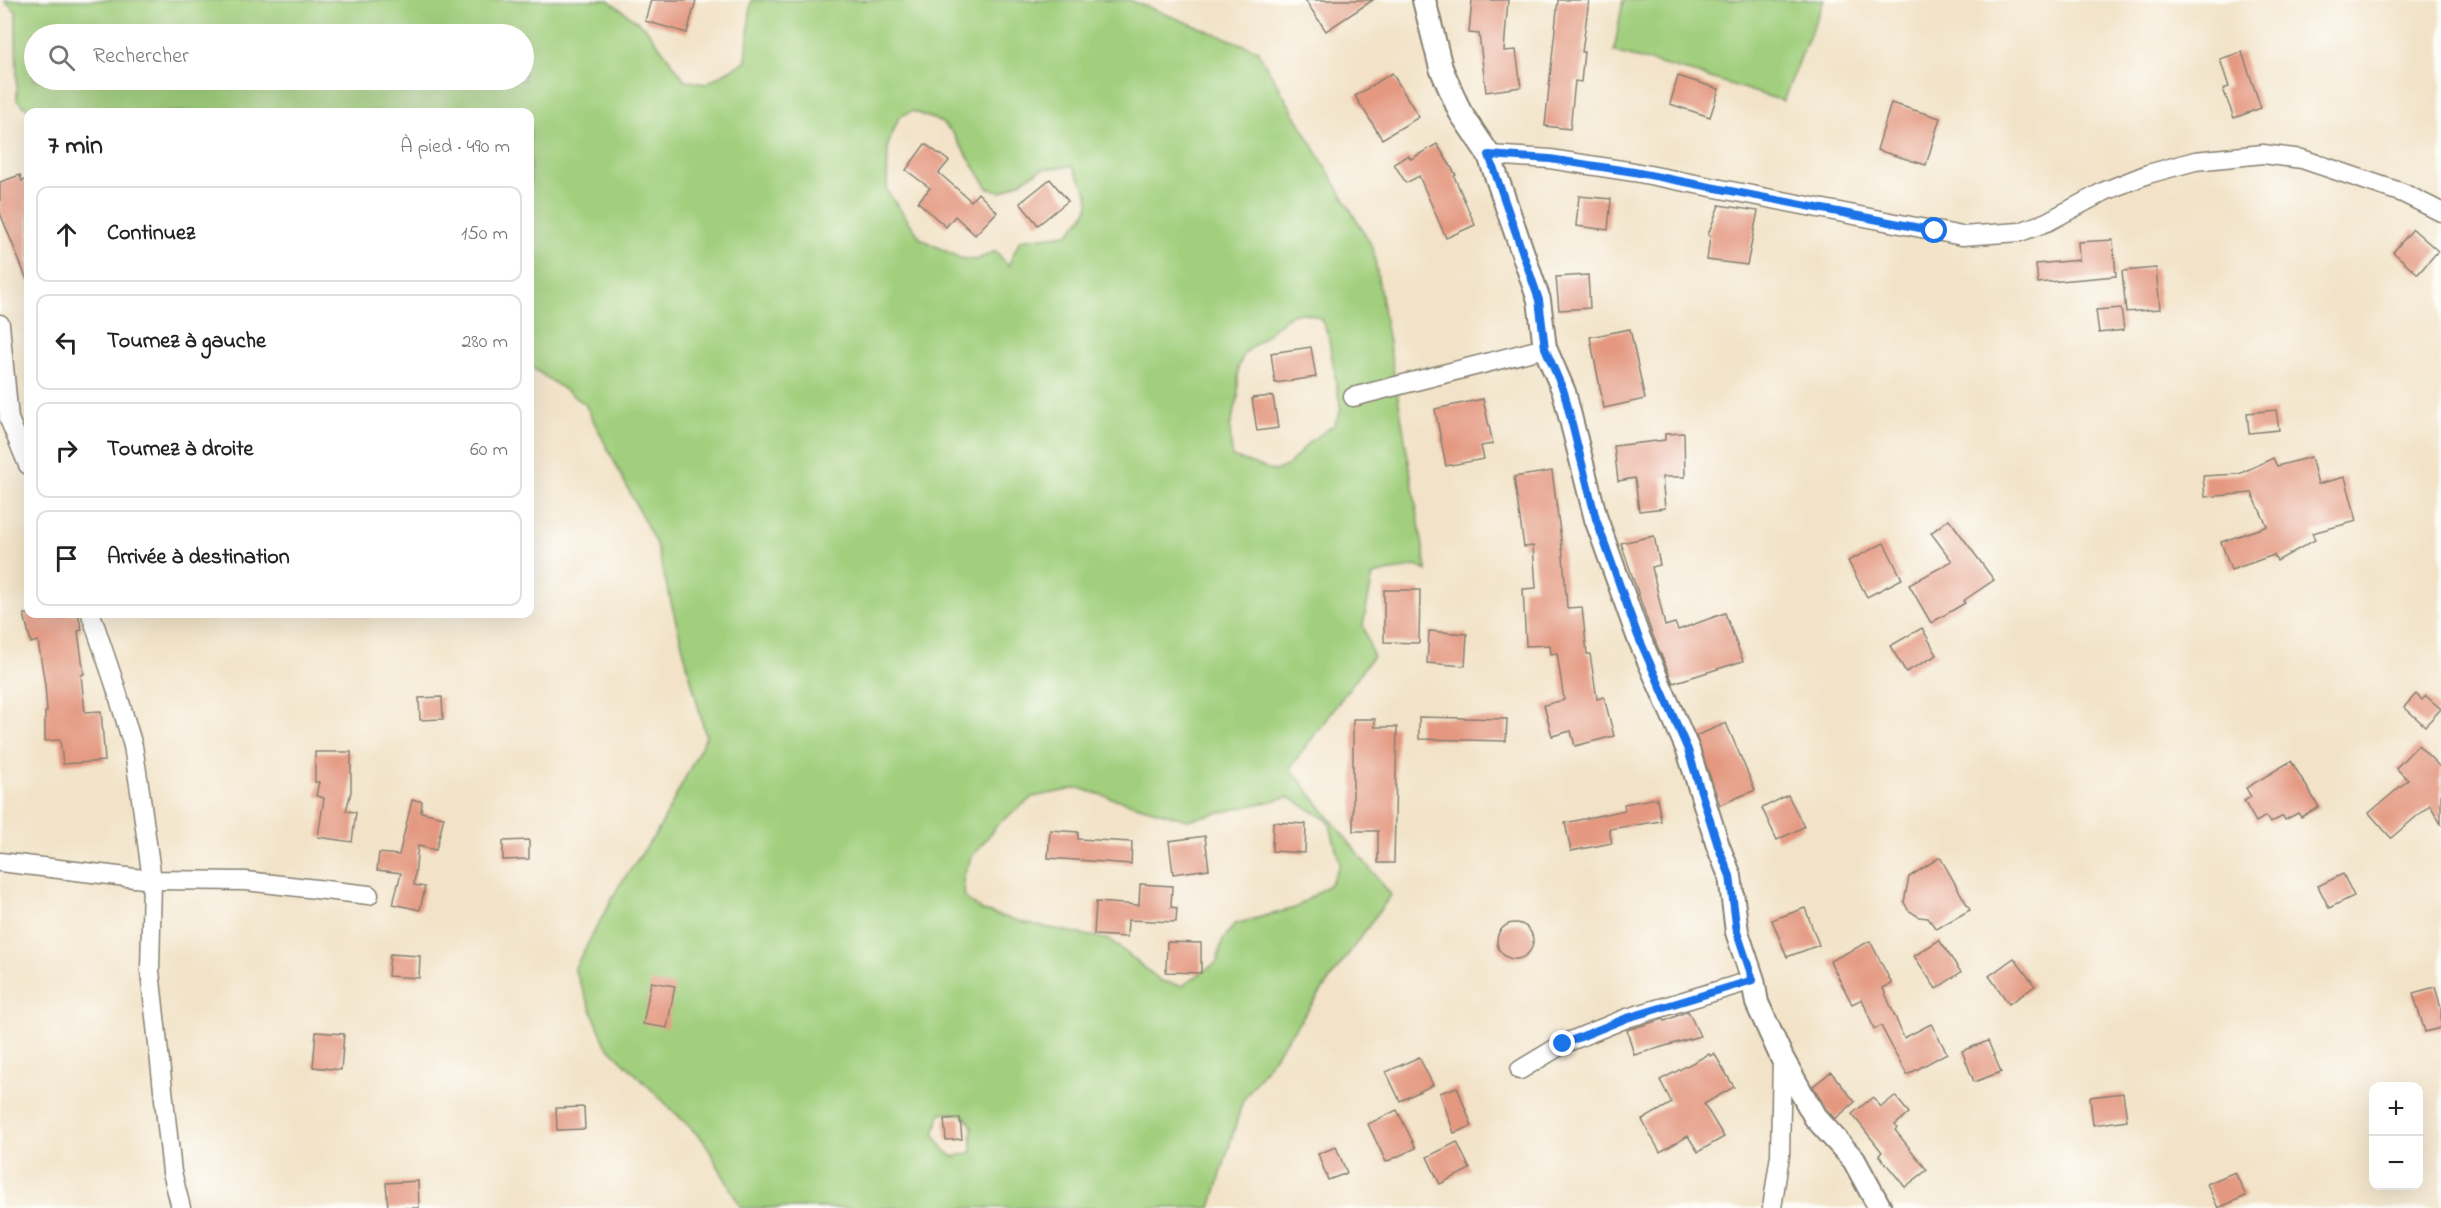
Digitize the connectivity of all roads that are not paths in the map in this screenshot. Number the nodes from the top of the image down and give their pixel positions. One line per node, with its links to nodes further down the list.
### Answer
1 (1424, 0): 2 (street)
2 (1489, 155): 3 (street); 5 (street)
3 (2441, 212)
4 (0, 324): 7 (street)
5 (1545, 348): 6 (street); 12 (street)
6 (1353, 396)
7 (24, 455)
8 (92, 618): 10 (street)
9 (0, 862): 10 (street)
10 (152, 880): 11 (street); 15 (street)
11 (369, 895)
12 (1753, 980): 13 (street); 14 (street)
13 (1782, 1058): 16 (street); 17 (street)
14 (1520, 1070)
15 (181, 1208)
16 (1772, 1208)
17 (1880, 1208)

